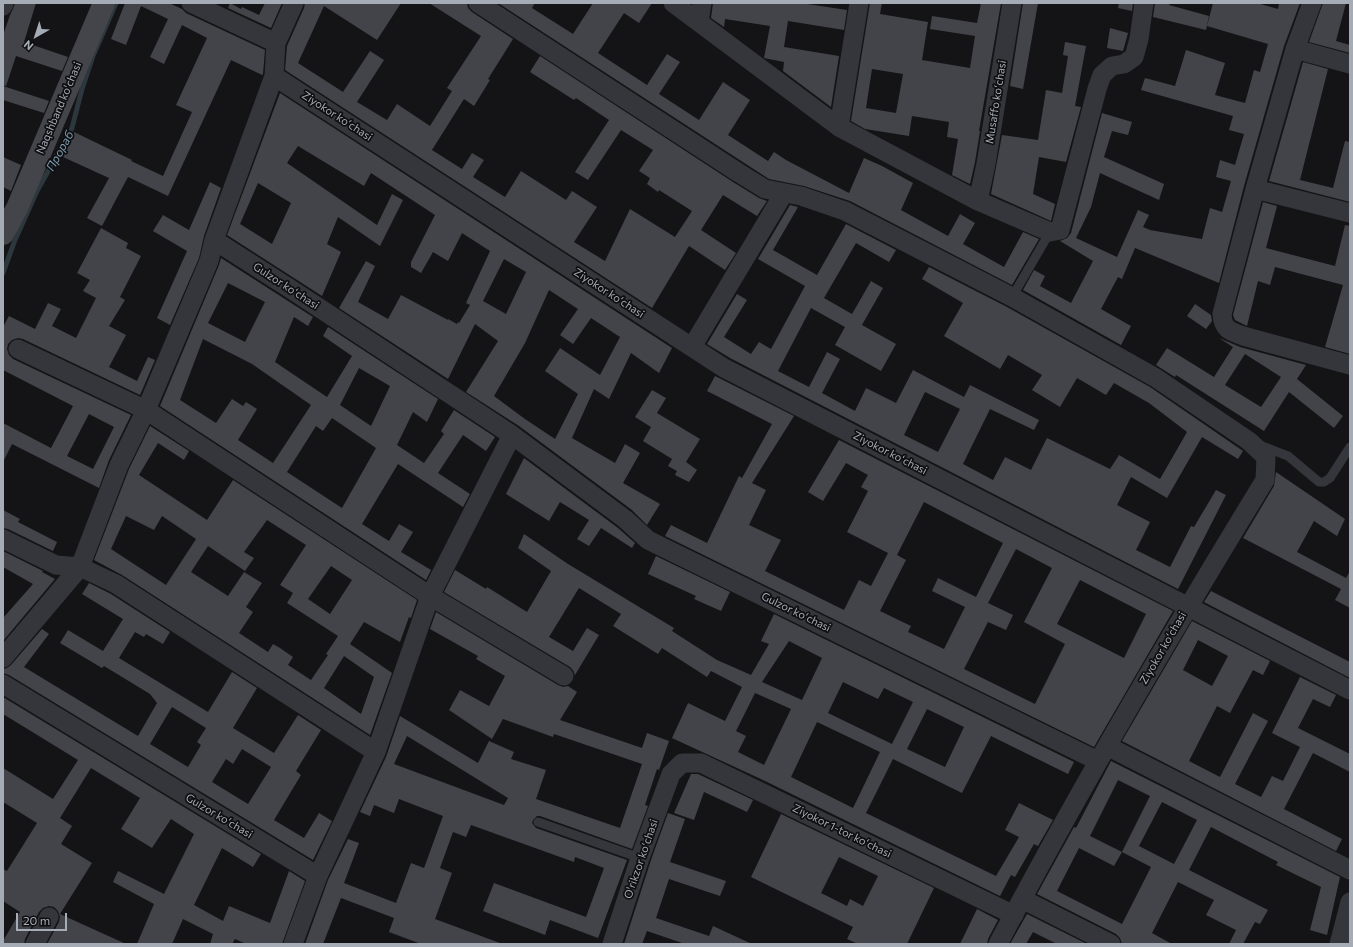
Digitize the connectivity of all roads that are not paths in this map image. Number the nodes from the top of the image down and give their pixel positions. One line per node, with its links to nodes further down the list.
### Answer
1 (4, 3): 12 (street)
2 (104, 3): 24 (street, Naqshband ko'chasi)
3 (191, 3): 14 (street)
4 (294, 3): 14 (street)
5 (478, 3): 20 (street)
6 (673, 3): 13 (street)
7 (702, 3): 13 (street)
8 (860, 3): 18 (street)
9 (1012, 3): 21 (street, Musaffo koʻchasi)
10 (1144, 3): 23 (street)
11 (1312, 3): 15 (street)
12 (3, 6)
13 (699, 22): 18 (street)
14 (276, 43): 17 (street)
15 (1295, 49): 16 (street); 19 (street)
16 (1350, 64)
17 (274, 76): 25 (street); 27 (street, Ziyokor koʻchasi)
18 (839, 127): 21 (street)
19 (1255, 189): 22 (street); 29 (street)
20 (784, 193): 26 (street); 27 (street)
21 (978, 201): 23 (street)
22 (1350, 213)
23 (1050, 232): 26 (lane)
24 (3, 234)
25 (214, 240): 30 (street); 31 (street, Gulzor koʻchasi)
26 (1012, 296): 32 (street)
27 (692, 347): 37 (street, Ziyokor koʻchasi)
28 (18, 349): 30 (street)
29 (1350, 364)
30 (146, 410): 35 (street); 36 (street)
31 (512, 435): 36 (street); 43 (street, Gulzor koʻchasi)
32 (1249, 441): 33 (lane); 37 (street)
33 (1350, 447)
34 (3, 538): 35 (street)
35 (80, 568): 38 (street); 42 (street)
36 (430, 596): 39 (street); 42 (street)
37 (1188, 606): 41 (street); 43 (street, Ziyokor koʻchasi)
38 (3, 658)
39 (564, 676)
40 (3, 684): 48 (street, Gulzor koʻchasi)
41 (1350, 690)
42 (376, 752): 48 (street)
43 (1102, 754): 47 (street, Gulzor koʻchasi); 50 (street, Ziyokor koʻchasi)
44 (671, 774): 46 (street, O'rikzor koʻchasi); 50 (street, Ziyokor 1-tor koʻchasi)
45 (538, 822): 46 (lane)
46 (640, 858): 54 (street, O'rikzor koʻchasi)
47 (1350, 870)
48 (318, 876): 53 (street)
49 (1350, 902): 57 (street)
50 (1018, 907): 55 (street, Ziyokor koʻchasi); 56 (street, Ziyokor 1-tor koʻchasi)
51 (49, 917): 52 (street)
52 (35, 944)
53 (293, 944)
54 (612, 944)
55 (998, 944)
56 (1111, 944)
57 (1339, 944)

